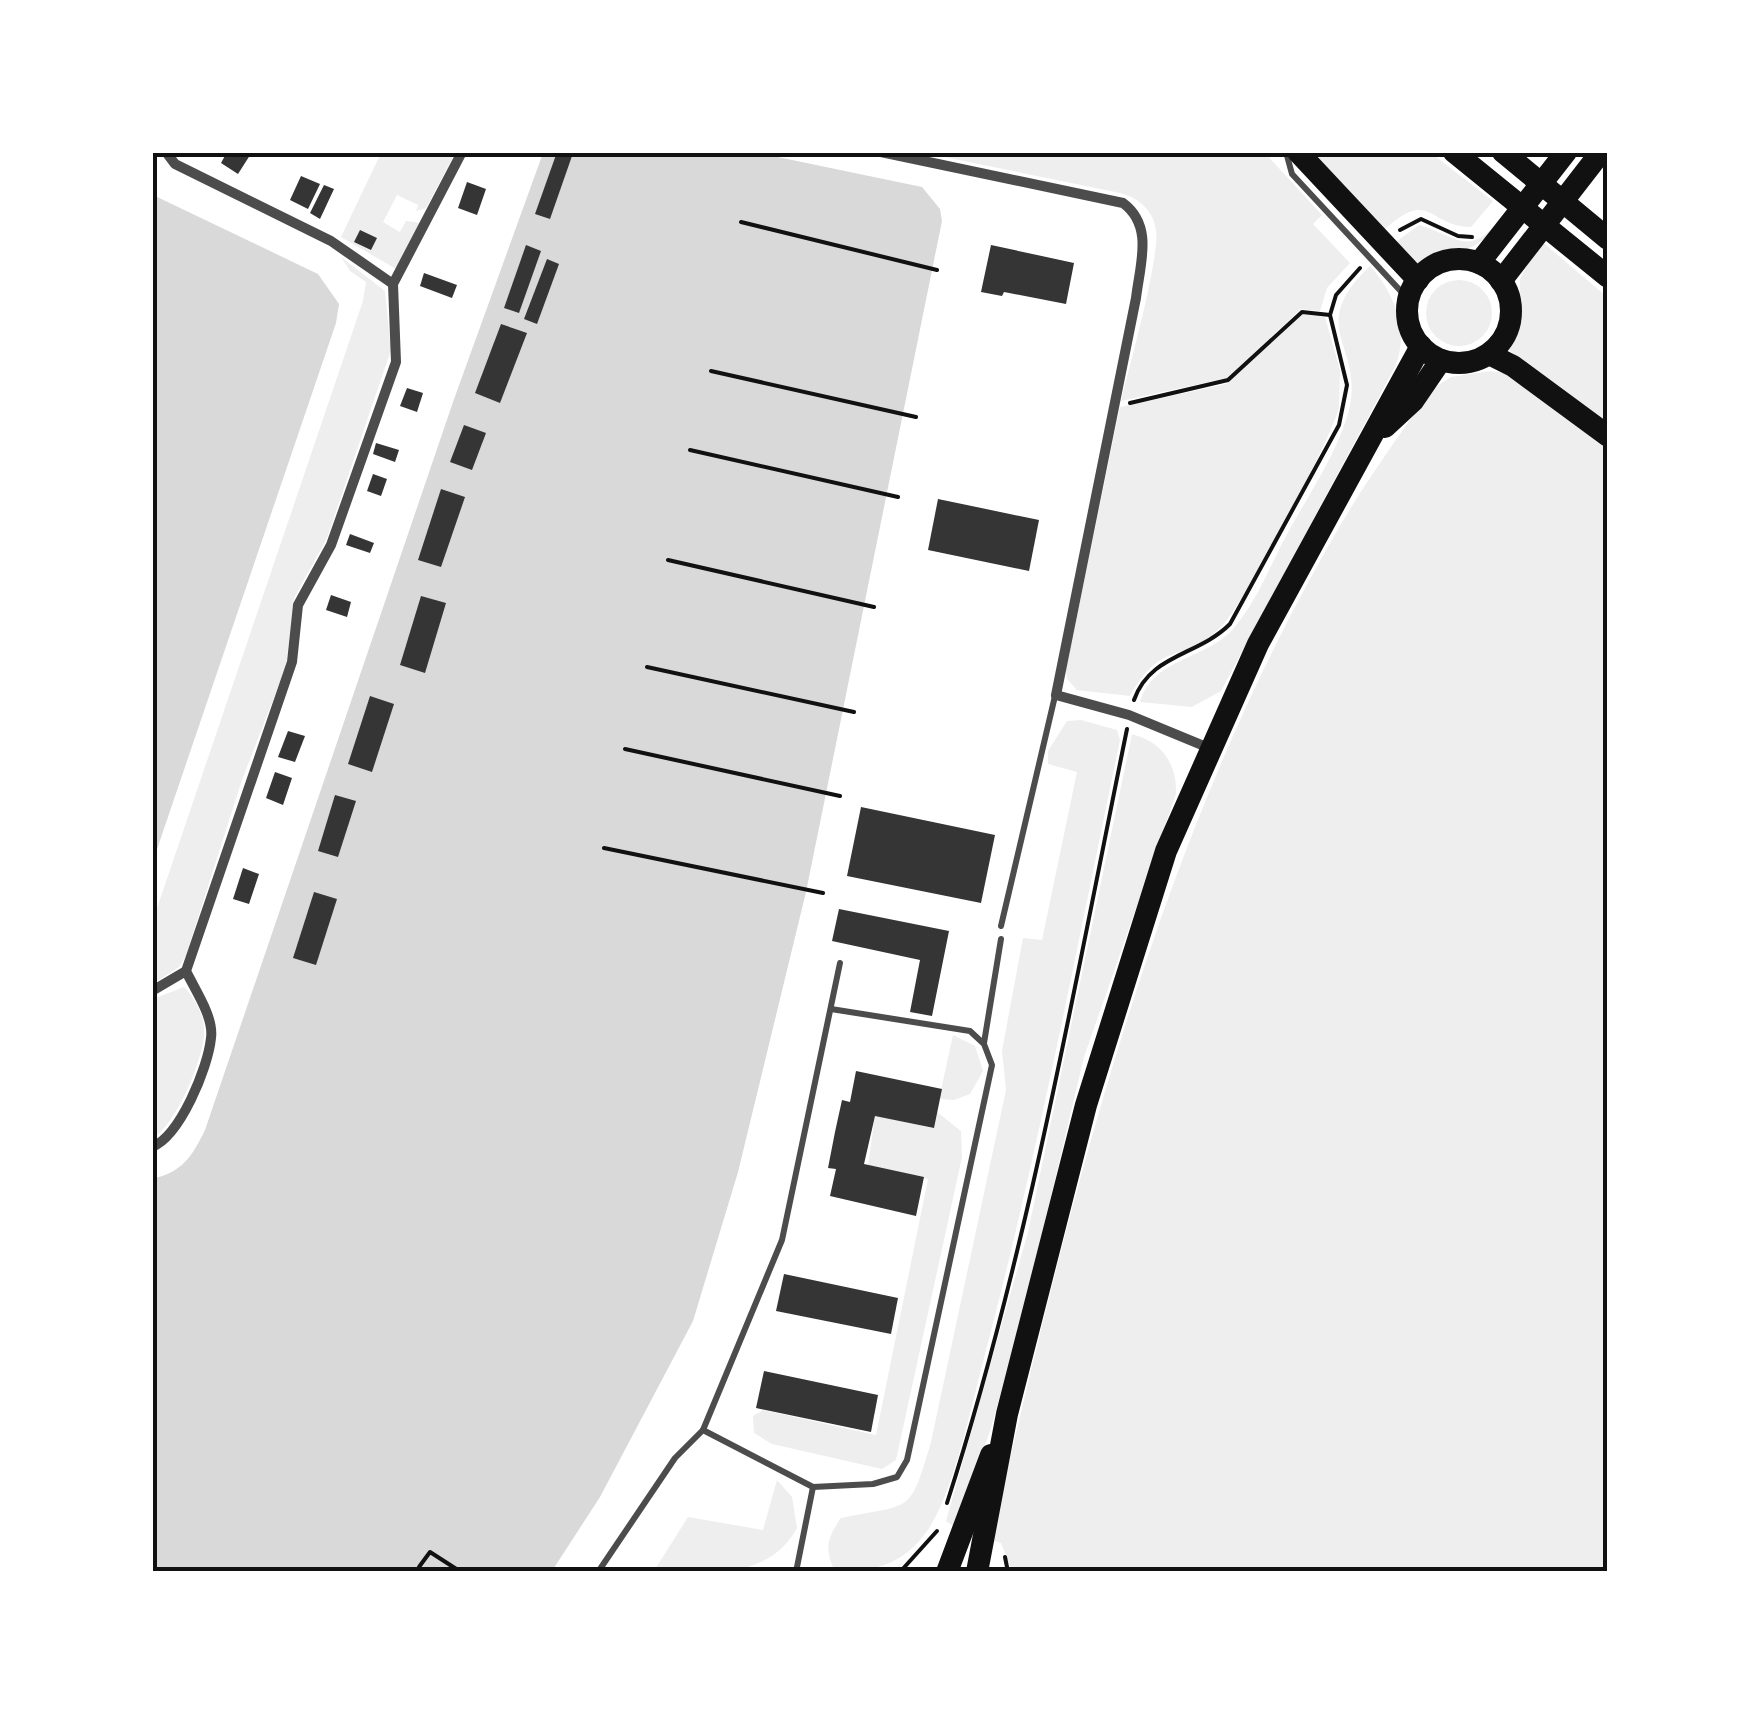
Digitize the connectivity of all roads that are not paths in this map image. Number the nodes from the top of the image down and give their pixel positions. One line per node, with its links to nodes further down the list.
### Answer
1 (166, 152): 14 (street)
2 (462, 152): 14 (street)
3 (881, 152): 21 (street)
4 (1286, 152): 15 (lane)
5 (1298, 152): 15 (main road)
6 (1454, 152): 12 (main road)
7 (1503, 152): 10 (main road)
8 (1601, 152): 13 (main road)
9 (1564, 155): 11 (main road)
10 (1608, 239)
11 (1479, 263): 13 (main road); 15 (main road)
12 (1608, 277)
13 (1501, 281): 17 (main road)
14 (393, 284): 26 (street)
15 (1414, 290): 16 (main road)
16 (1421, 346): 18 (main road); 19 (main road)
17 (1489, 354): 18 (main road); 20 (main road)
18 (1441, 360): 19 (main road)
19 (1375, 436): 22 (main road)
20 (1608, 436)
21 (1056, 694): 22 (street); 23 (lane)
22 (1210, 749): 31 (main road)
23 (1002, 926)
24 (1001, 939): 29 (lane)
25 (840, 962): 28 (lane)
26 (186, 971): 27 (street); 30 (street)
27 (152, 991)
28 (831, 1009): 29 (lane); 32 (lane)
29 (984, 1044): 33 (lane)
30 (152, 1147)
31 (1007, 1414): 36 (main road); 37 (main road)
32 (703, 1430): 33 (lane); 34 (lane)
33 (813, 1487): 35 (lane)
34 (598, 1572)
35 (796, 1572)
36 (947, 1572)
37 (978, 1572)

